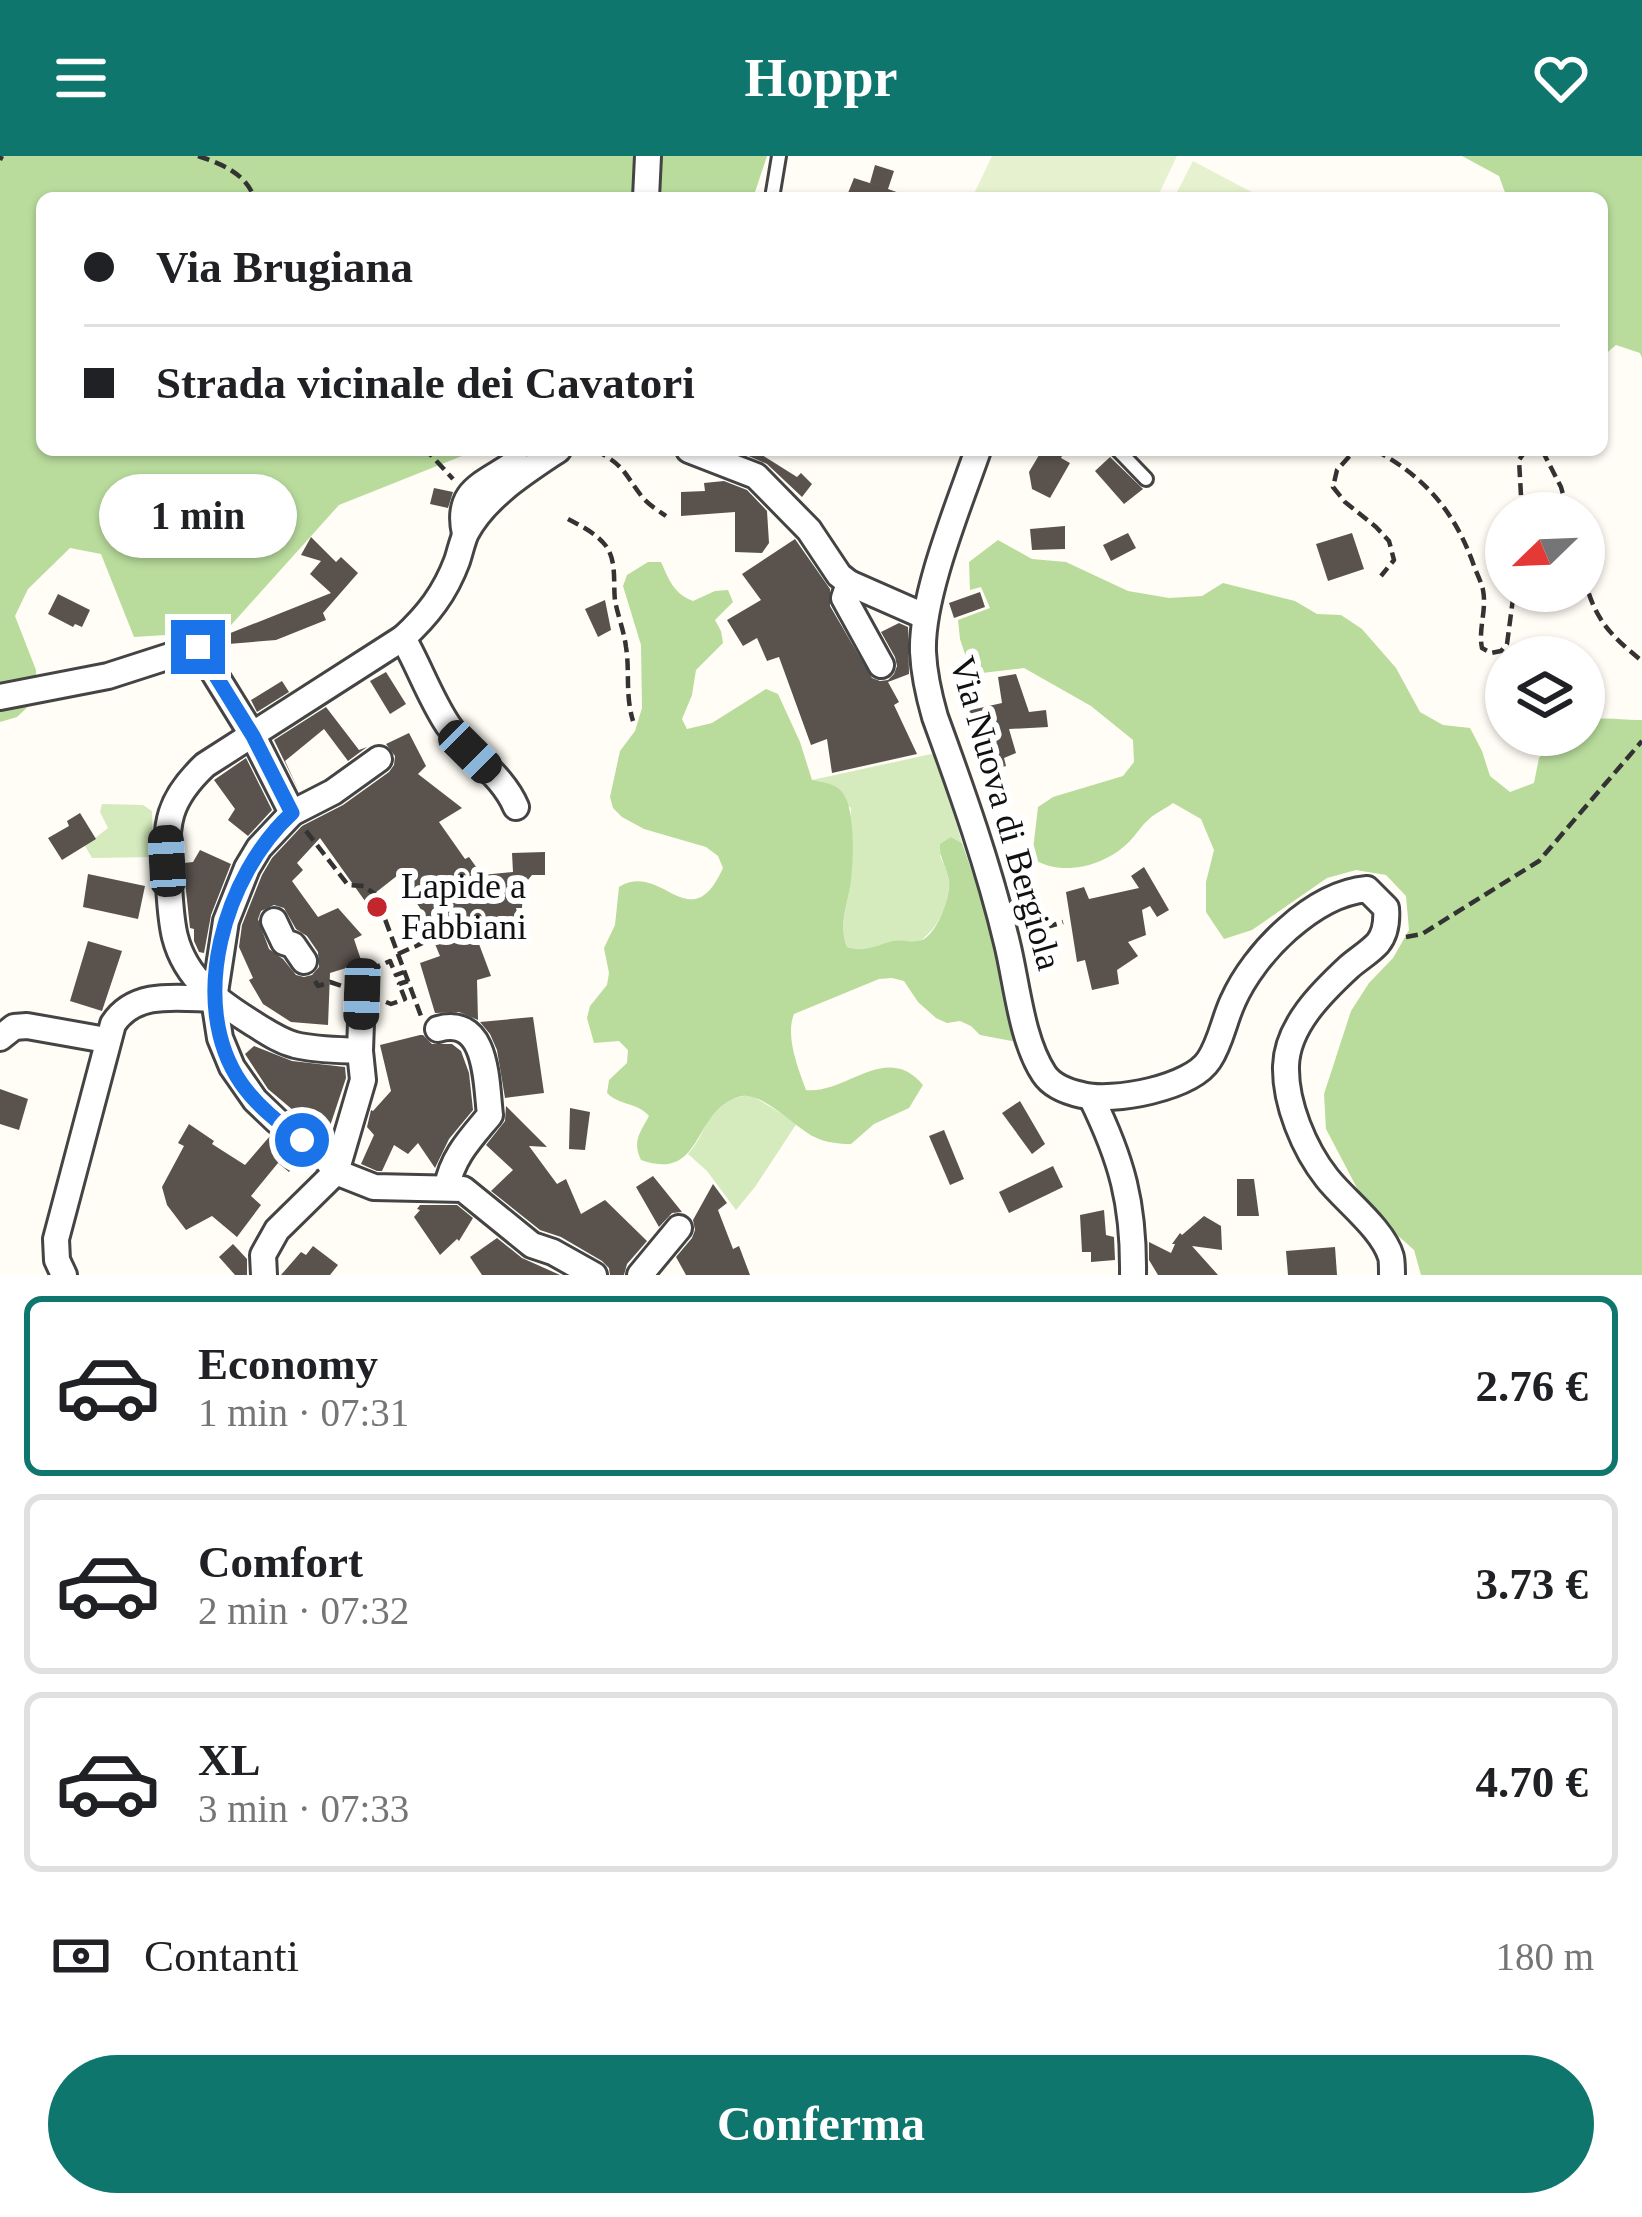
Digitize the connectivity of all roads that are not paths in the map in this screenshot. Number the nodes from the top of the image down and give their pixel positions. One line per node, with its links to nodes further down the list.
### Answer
1 (648, 156): 3 (street)
2 (779, 156): 4 (lane)
3 (646, 192)
4 (773, 192)
5 (524, 456): 11 (street)
6 (549, 456): 11 (street)
7 (704, 456): 12 (street)
8 (976, 456): 13 (street, Via Nuova di Bergiola)
9 (1124, 456): 10 (lane)
10 (1146, 479)
11 (466, 534): 14 (street)
12 (849, 583): 13 (street); 15 (street)
13 (924, 616): 29 (street, Via Nuova di Bergiola)
14 (403, 638): 17 (street); 19 (street)
15 (881, 665)
16 (0, 697): 17 (street)
17 (253, 736): 20 (street); 24 (street)
18 (379, 759): 20 (street)
19 (516, 806)
20 (292, 813): 24 (street)
21 (274, 921): 22 (street)
22 (304, 961)
23 (362, 994): 28 (street)
24 (214, 999): 27 (street); 28 (street); 30 (street)
25 (438, 1029): 31 (street)
26 (0, 1038): 27 (street)
27 (106, 1040): 33 (street)
28 (360, 1051): 30 (street)
29 (1090, 1097): 37 (street); 38 (street)
30 (336, 1172): 31 (street); 34 (street)
31 (447, 1187): 35 (street)
32 (679, 1228): 36 (street)
33 (64, 1275)
34 (264, 1275)
35 (594, 1275)
36 (640, 1275)
37 (1133, 1275)
38 (1392, 1275)

